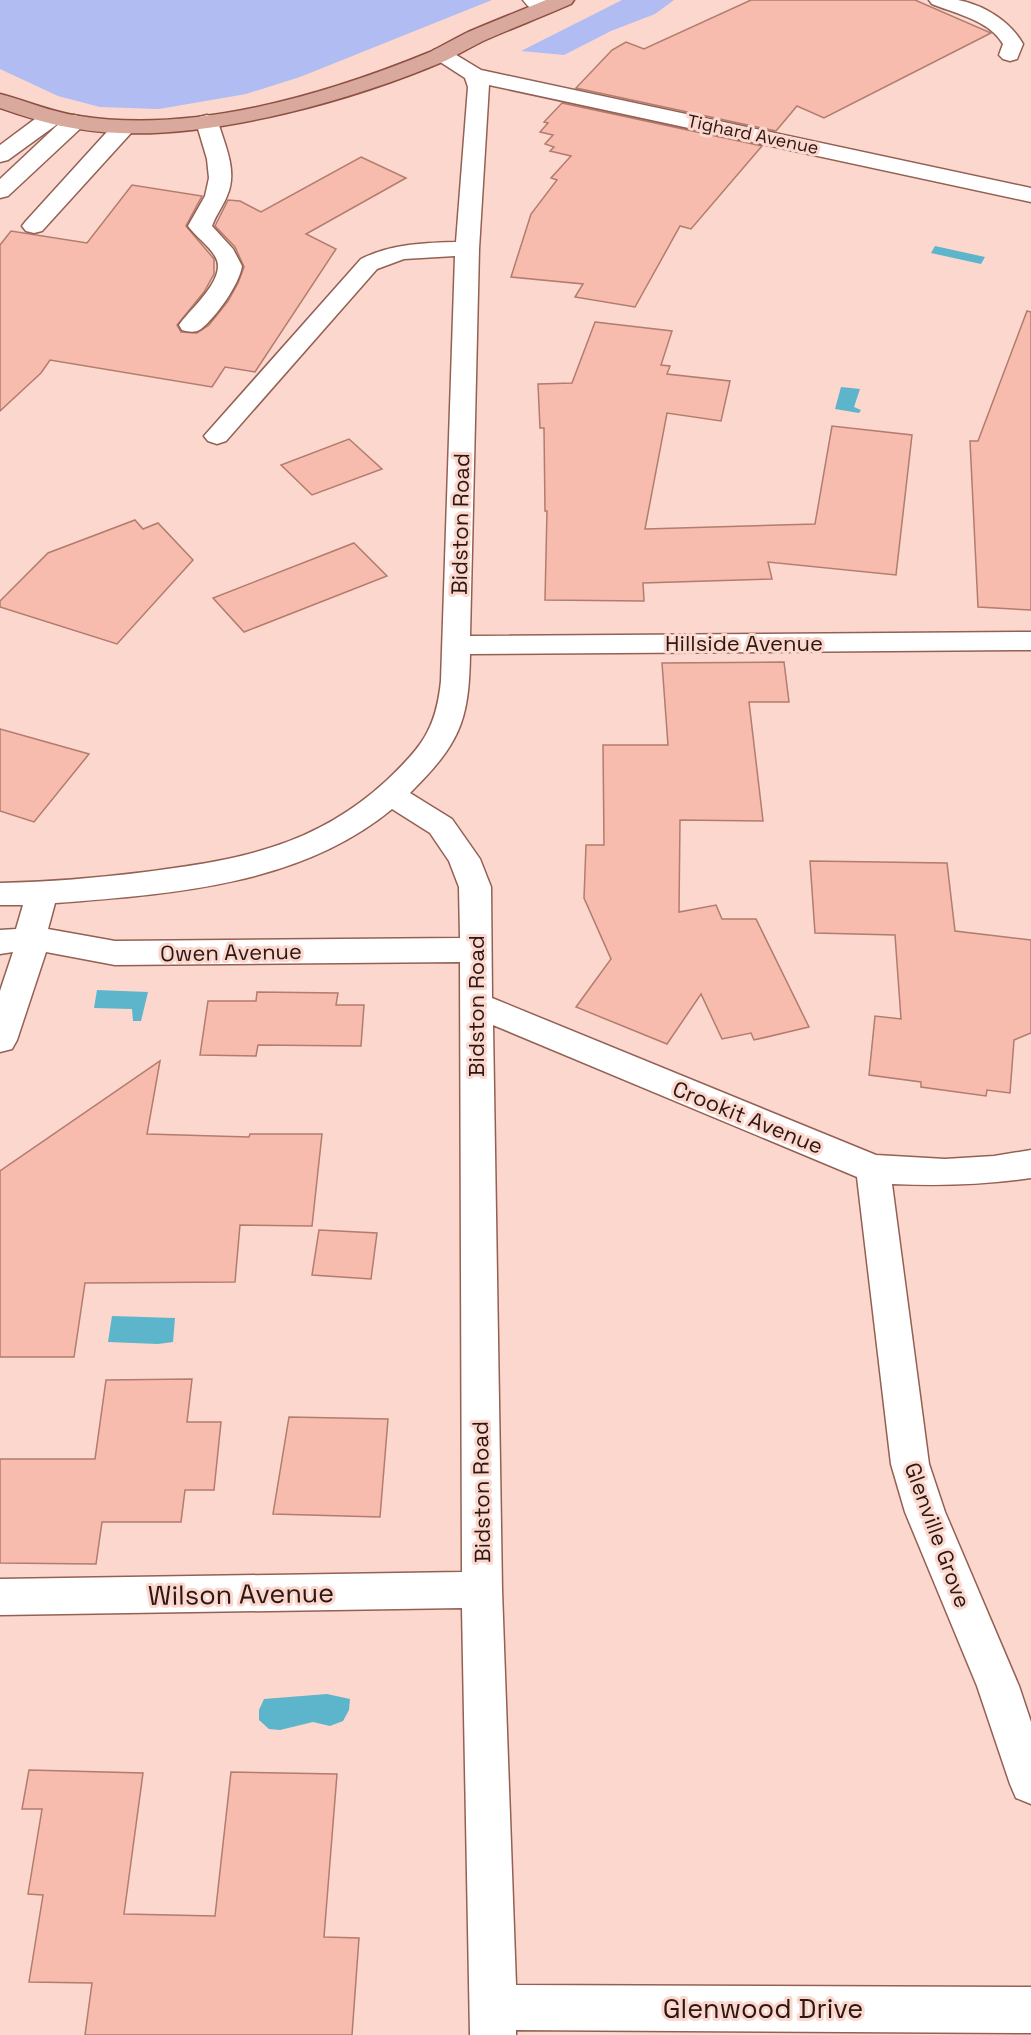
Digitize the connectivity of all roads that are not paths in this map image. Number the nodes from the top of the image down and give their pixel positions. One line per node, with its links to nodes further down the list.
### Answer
1 (564, 0): 3 (main road)
2 (939, 0): 5 (street)
3 (538, 4): 4 (main road)
4 (441, 54): 6 (street); 10 (main road)
5 (1010, 55)
6 (474, 75): 14 (street, Tighard Avenue); 16 (street, Bidston Road)
7 (0, 101): 8 (main road)
8 (51, 118): 9 (main road); 12 (street)
9 (74, 122): 11 (main road); 13 (street)
10 (207, 122): 11 (main road); 17 (street)
11 (123, 128): 15 (street)
12 (0, 155)
13 (0, 190)
14 (1031, 195)
15 (34, 226)
16 (467, 249): 18 (street); 20 (street, Bidston Road)
17 (192, 325)
18 (217, 436)
19 (1031, 641): 20 (street, Hillside Avenue)
20 (457, 645): 21 (street, Bidston Road)
21 (391, 795): 23 (street); 26 (street, Bidston Road)
22 (0, 894): 23 (street)
23 (41, 894): 24 (street)
24 (34, 938): 25 (street, Owen Avenue); 26 (street, Owen Avenue); 28 (street)
25 (0, 942)
26 (476, 950): 27 (street, Bidston Road)
27 (476, 1005): 30 (street, Crookit Avenue); 31 (street, Bidston Road)
28 (0, 1040)
29 (1031, 1164): 30 (street, Crookit Avenue)
30 (873, 1169): 33 (street, Glenville Grove)
31 (482, 1590): 32 (street, Wilson Avenue); 35 (street, Bidston Road)
32 (0, 1598)
33 (1031, 1785)
34 (1031, 2010): 35 (street, Glenwood Drive)
35 (493, 2021)

